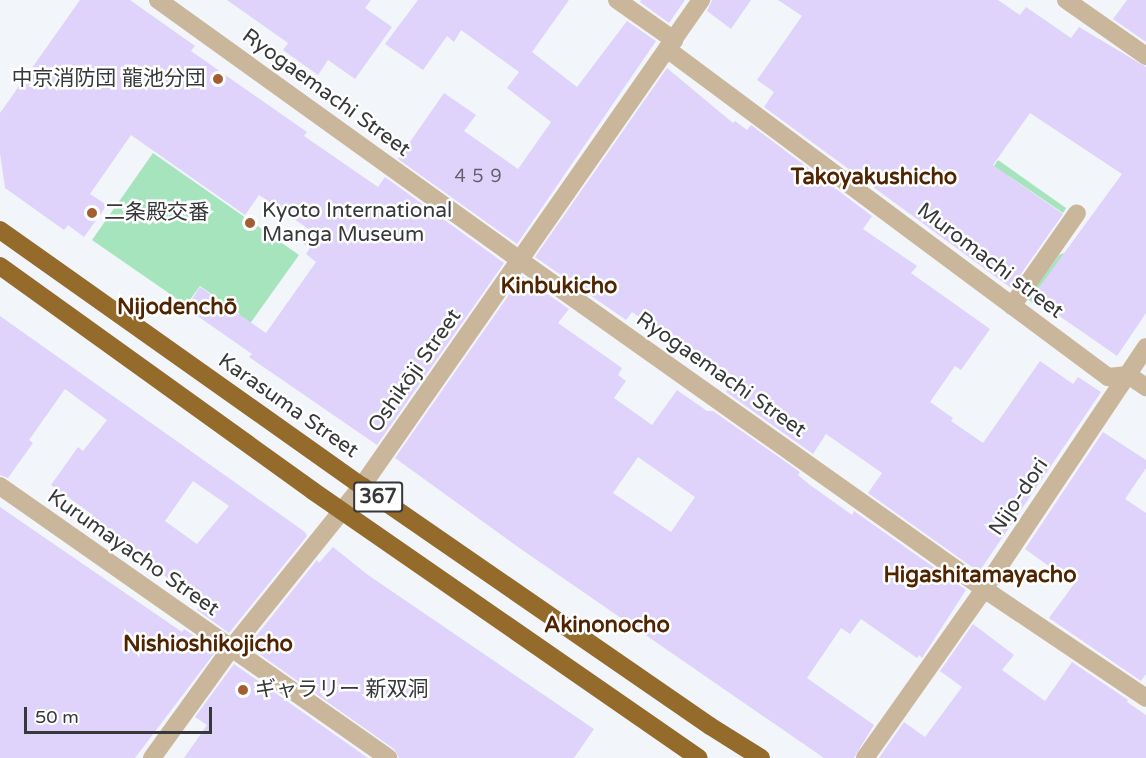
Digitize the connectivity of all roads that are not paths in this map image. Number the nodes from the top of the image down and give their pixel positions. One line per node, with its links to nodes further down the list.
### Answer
1 (158, 0): 9 (street, Ryogaemachi Street)
2 (617, 0): 5 (street)
3 (701, 0): 5 (street, Oshikōji Street)
4 (1066, 0): 6 (street)
5 (670, 45): 9 (street, Oshikōji Street); 11 (street, Muromachi street)
6 (1146, 56)
7 (1077, 213): 11 (street)
8 (0, 230): 16 (highway, Karasuma Street / 367)
9 (521, 261): 16 (street, Oshikōji Street); 18 (street, Ryogaemachi Street)
10 (0, 266): 17 (highway, 367)
11 (1012, 306): 13 (street, Muromachi street)
12 (1146, 347): 13 (street, Nijo-dori)
13 (1128, 375): 14 (street, Muromachi street); 18 (street, Nijo-dori)
14 (1146, 387)
15 (0, 486): 19 (street, Kurumayacho Street)
16 (362, 486): 17 (street, Oshikōji Street); 24 (highway, Karasuma Street / 367)
17 (343, 511): 19 (street, Oshikōji Street); 23 (highway, 367)
18 (984, 589): 20 (street, Ryogaemachi Street); 25 (street, Nijo-dori)
19 (230, 650): 21 (street, Oshikōji Street); 22 (street, Kurumayacho Street)
20 (1146, 698)
21 (152, 758)
22 (388, 758)
23 (699, 758)
24 (761, 758)
25 (865, 758)

